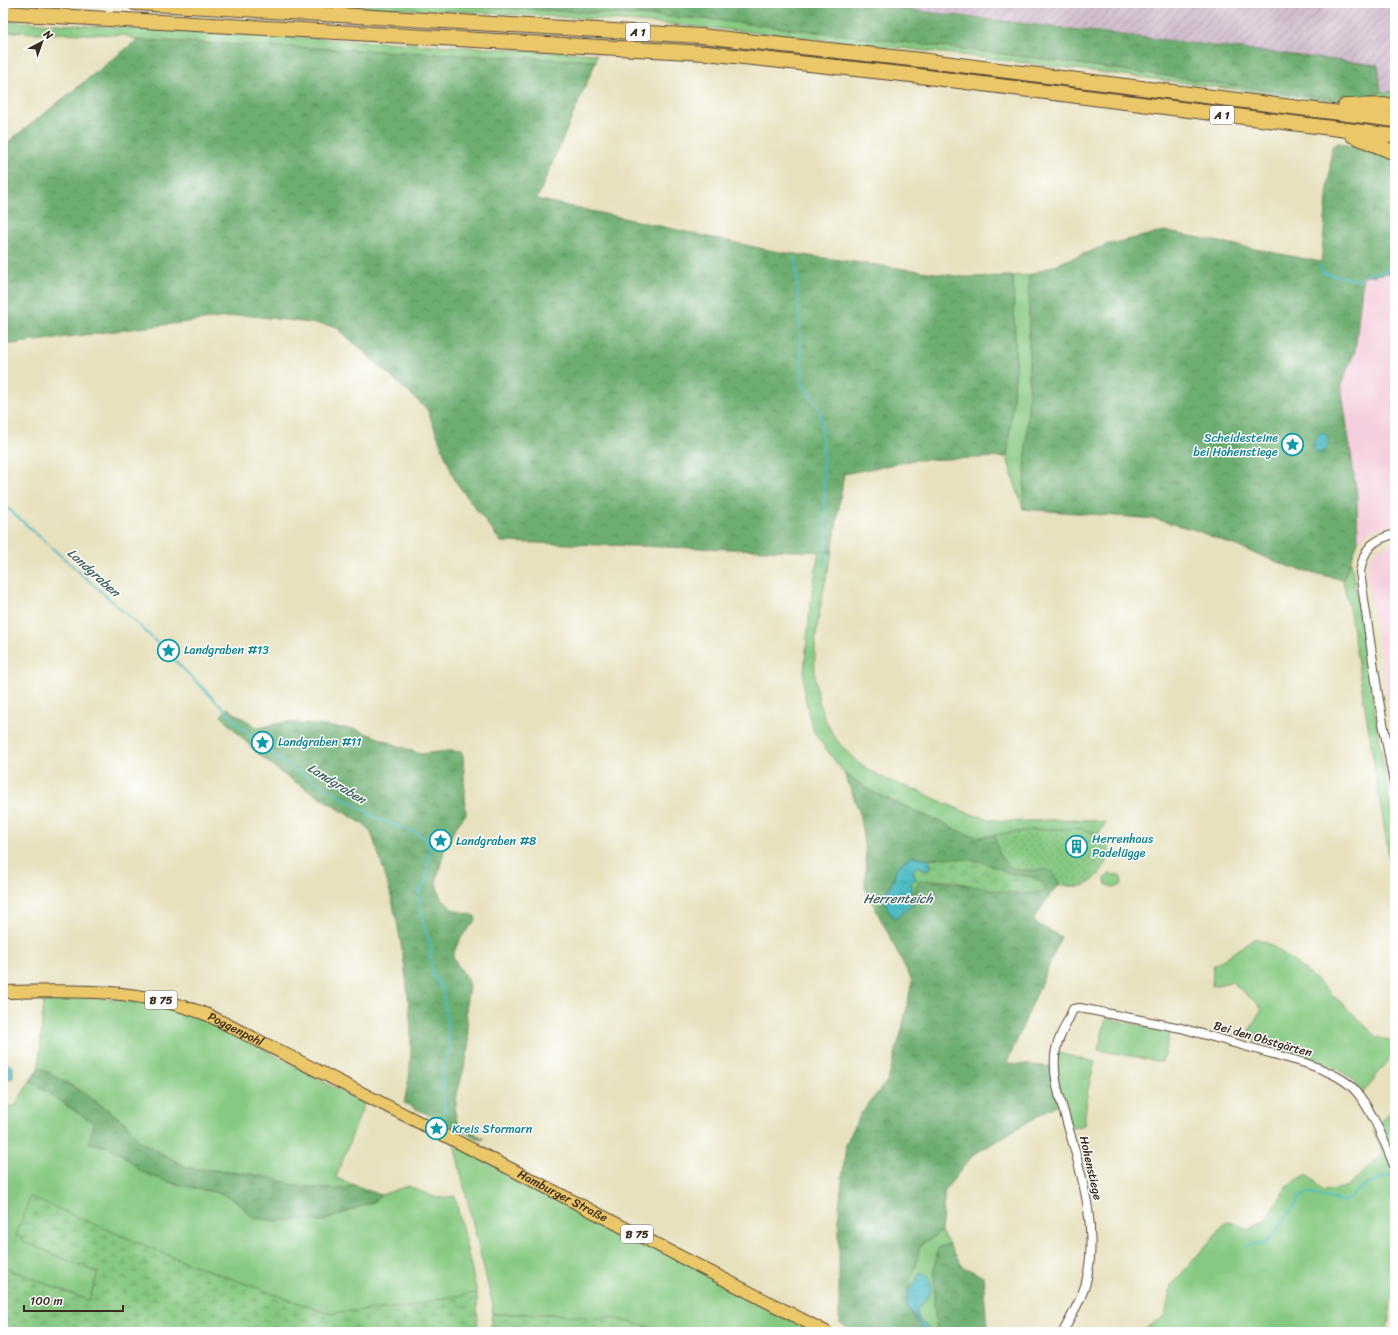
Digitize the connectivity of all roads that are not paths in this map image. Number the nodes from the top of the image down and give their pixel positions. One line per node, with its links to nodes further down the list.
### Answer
1 (135, 3): 3 (highway, A 1)
2 (3, 13): 6 (highway, A 1)
3 (1253, 102): 4 (highway); 5 (highway, A 1)
4 (1395, 105)
5 (1395, 120)
6 (1337, 129): 7 (highway, A 1); 8 (highway)
7 (1395, 136)
8 (1395, 153)
9 (1395, 534): 10 (street)
10 (1395, 789)
11 (3, 992): 13 (main road, Poggenpohl / B 75)
12 (1073, 1009): 14 (street, Bei den Obstgärten); 16 (street, Hohenstiege)
13 (448, 1137): 15 (main road, Hamburger Straße / B 75)
14 (1395, 1168)
15 (826, 1332)
16 (1063, 1332)

